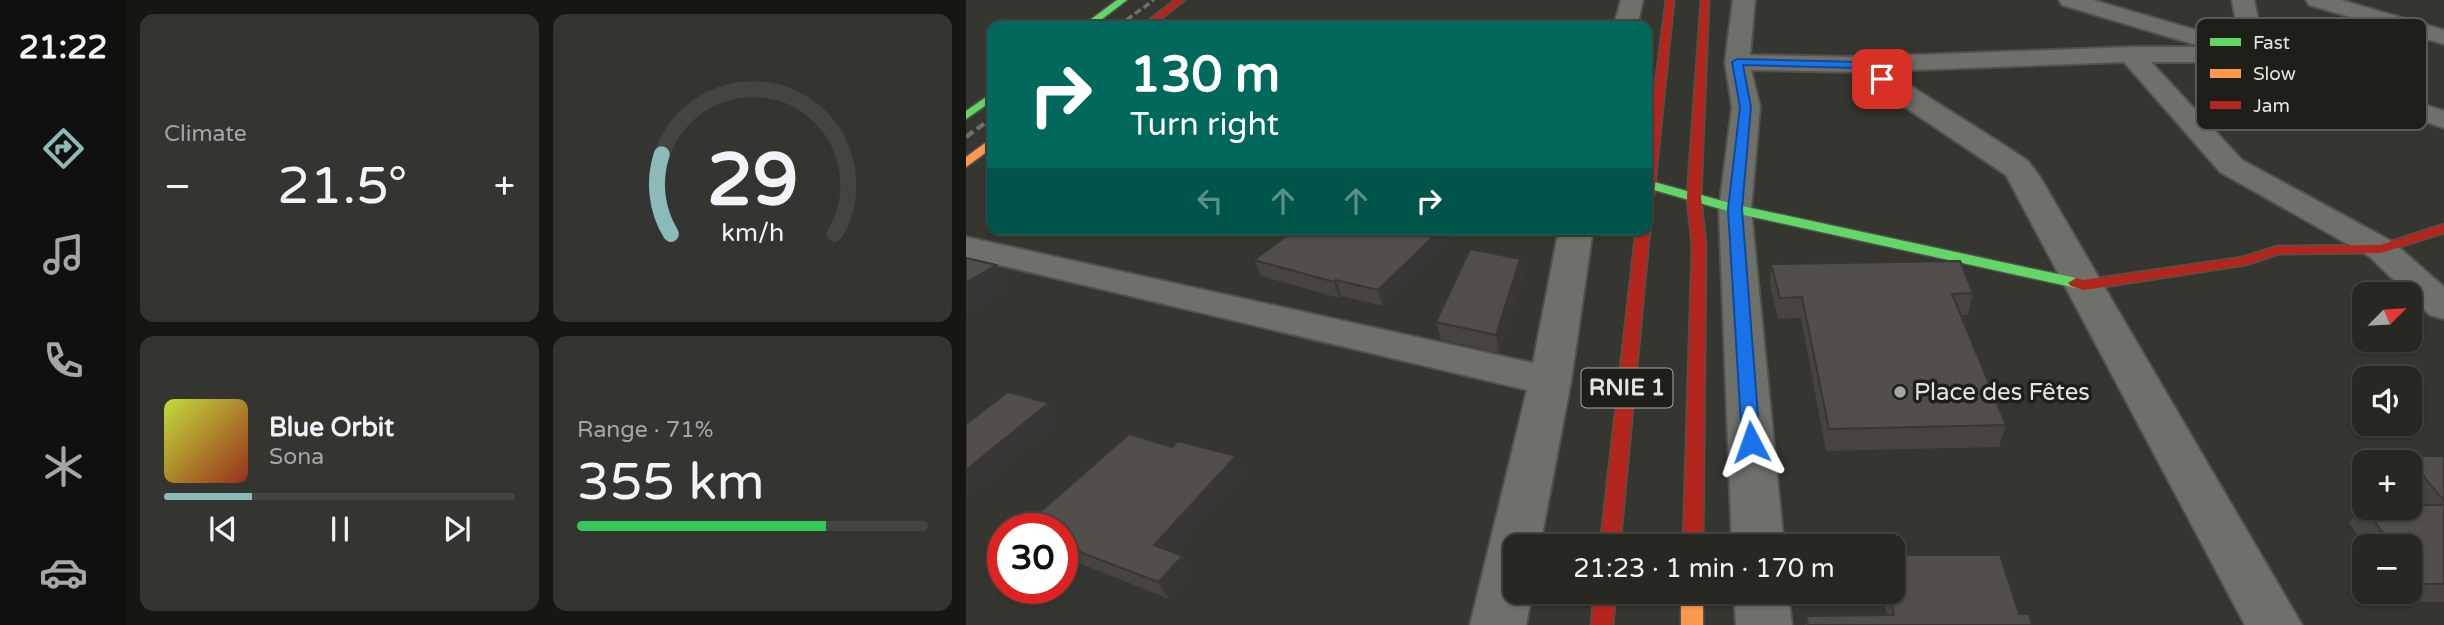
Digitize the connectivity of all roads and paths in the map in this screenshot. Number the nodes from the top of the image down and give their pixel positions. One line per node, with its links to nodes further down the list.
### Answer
1 (1123, 0): 12 (main road)
2 (1181, 0): 13 (main road)
3 (1632, 0): 14 (street)
4 (1670, 0): 31 (main road)
5 (1705, 0): 34 (main road, RNIE 1)
6 (1744, 0): 20 (street)
7 (2070, 0): 17 (street)
8 (2243, 0): 10 (street)
9 (2317, 0): 11 (street)
10 (2247, 18)
11 (2379, 18)
12 (1094, 21)
13 (1153, 21)
14 (1627, 21)
15 (2427, 32): 16 (street)
16 (2444, 37)
17 (2196, 38)
18 (2131, 54): 19 (street); 21 (street); 26 (street)
19 (2196, 55)
20 (1737, 62): 21 (street); 35 (street)
21 (1859, 65): 41 (street)
22 (987, 100): 24 (main road)
23 (2427, 114): 25 (street)
24 (966, 116)
25 (2444, 120)
26 (2196, 127)
27 (966, 128): 28 (main road)
28 (987, 128)
29 (2199, 130): 40 (street)
30 (987, 146): 32 (main road)
31 (1652, 147)
32 (966, 163)
33 (1652, 189): 34 (main road)
34 (1694, 197): 35 (main road); 45 (main road, RNIE 1)
35 (1735, 209): 41 (main road); 46 (street)
36 (2444, 228): 40 (main road)
37 (1575, 235): 43 (street)
38 (1642, 235): 44 (main road, RNIE 1)
39 (966, 247): 43 (street)
40 (2381, 249): 41 (main road); 42 (street)
41 (2084, 285): 54 (street)
42 (2444, 307)
43 (1550, 381): 50 (street)
44 (1611, 534)
45 (1693, 534)
46 (1757, 534)
47 (1604, 604): 51 (main road)
48 (1692, 604): 52 (main road)
49 (1762, 604): 53 (street)
50 (1498, 625)
51 (1602, 625)
52 (1692, 625)
53 (1764, 625)
54 (2274, 625)

